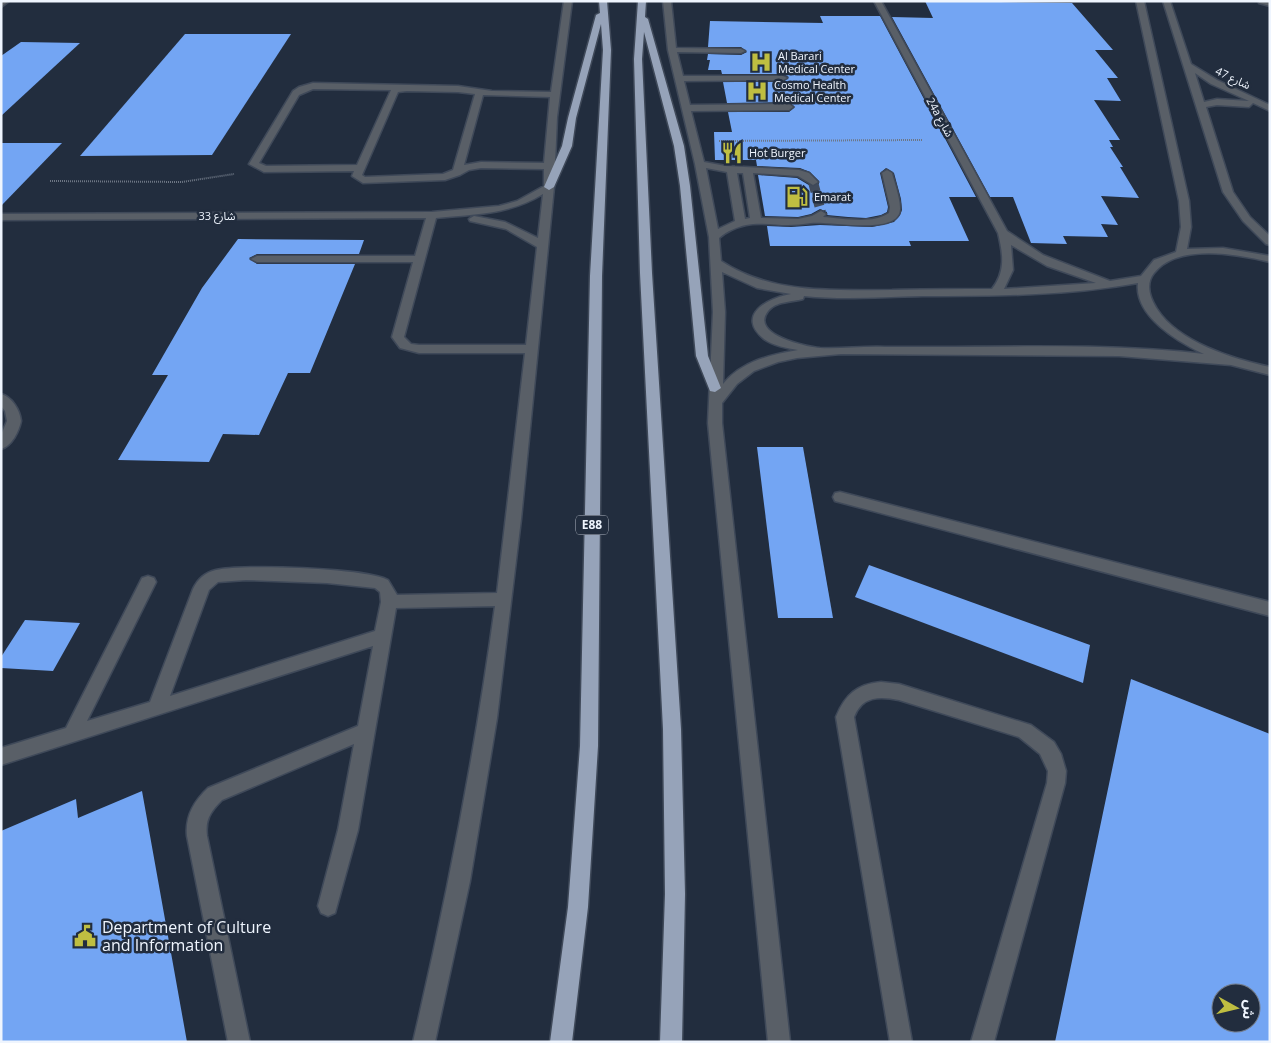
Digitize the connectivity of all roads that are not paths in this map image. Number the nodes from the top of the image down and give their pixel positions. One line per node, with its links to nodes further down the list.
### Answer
1 (6, 1): 11 (street)
2 (568, 1): 21 (street)
3 (667, 1): 14 (street)
4 (877, 1): 39 (street, 24a شارع)
5 (1140, 1): 43 (street)
6 (1166, 1): 13 (street)
7 (1175, 1): 13 (street)
8 (1262, 1): 10 (street)
9 (603, 4): 34 (highway); 72 (highway, E88)
10 (1270, 4)
11 (1, 5)
12 (642, 6): 56 (highway); 73 (highway)
13 (1170, 11): 16 (street)
14 (672, 50): 15 (street); 18 (street)
15 (741, 51)
16 (1188, 65): 23 (street); 25 (street, شارع 47)
17 (783, 78): 18 (street)
18 (679, 79): 24 (street)
19 (403, 88): 20 (street); 28 (street); 28 (street)
20 (480, 92): 21 (street); 31 (street)
21 (555, 95): 27 (street)
22 (787, 105): 24 (street)
23 (1201, 105): 25 (street, شارع 47); 41 (street)
24 (685, 106): 26 (street)
25 (1270, 109)
26 (700, 164): 29 (street); 40 (street)
27 (548, 166): 31 (street); 34 (street)
28 (360, 168): 31 (street)
29 (732, 170): 30 (street); 38 (street)
30 (748, 171): 33 (street); 37 (street)
31 (457, 173)
32 (887, 173): 37 (street)
33 (813, 182)
34 (548, 187): 35 (street, شارع 33); 42 (street)
35 (432, 215): 36 (street, شارع 33); 42 (street, شارع 33); 45 (street)
36 (1, 217)
37 (756, 221): 38 (street)
38 (741, 223): 40 (street)
39 (1004, 233): 49 (street, 24a شارع); 50 (street, 24a شارع)
40 (714, 237): 47 (street)
41 (1270, 242)
42 (542, 246): 52 (street)
43 (1181, 253): 46 (street); 48 (street)
44 (256, 259): 45 (street)
45 (420, 259): 52 (street)
46 (1270, 259)
47 (716, 263): 51 (street); 56 (street)
48 (1144, 279): 49 (street); 54 (street)
49 (1111, 284): 50 (street)
50 (996, 292): 51 (street)
51 (818, 293): 53 (street)
52 (531, 348): 61 (street)
53 (827, 351): 54 (street); 56 (street)
54 (1233, 361): 55 (street)
55 (1270, 371)
56 (715, 396): 74 (street)
57 (1, 398): 58 (street)
58 (1, 444)
59 (840, 497): 63 (street)
60 (148, 582): 67 (street)
61 (504, 599): 62 (street); 71 (street)
62 (389, 602): 64 (street); 65 (street)
63 (1270, 609)
64 (383, 636): 65 (street); 66 (street)
65 (157, 708): 67 (street)
66 (366, 731): 69 (street); 70 (street)
67 (72, 734): 68 (street)
68 (1, 756)
69 (328, 906)
70 (240, 1042)
71 (424, 1042)
72 (561, 1042)
73 (671, 1042)
74 (779, 1042)
75 (901, 1042): 76 (street)
76 (982, 1042)

